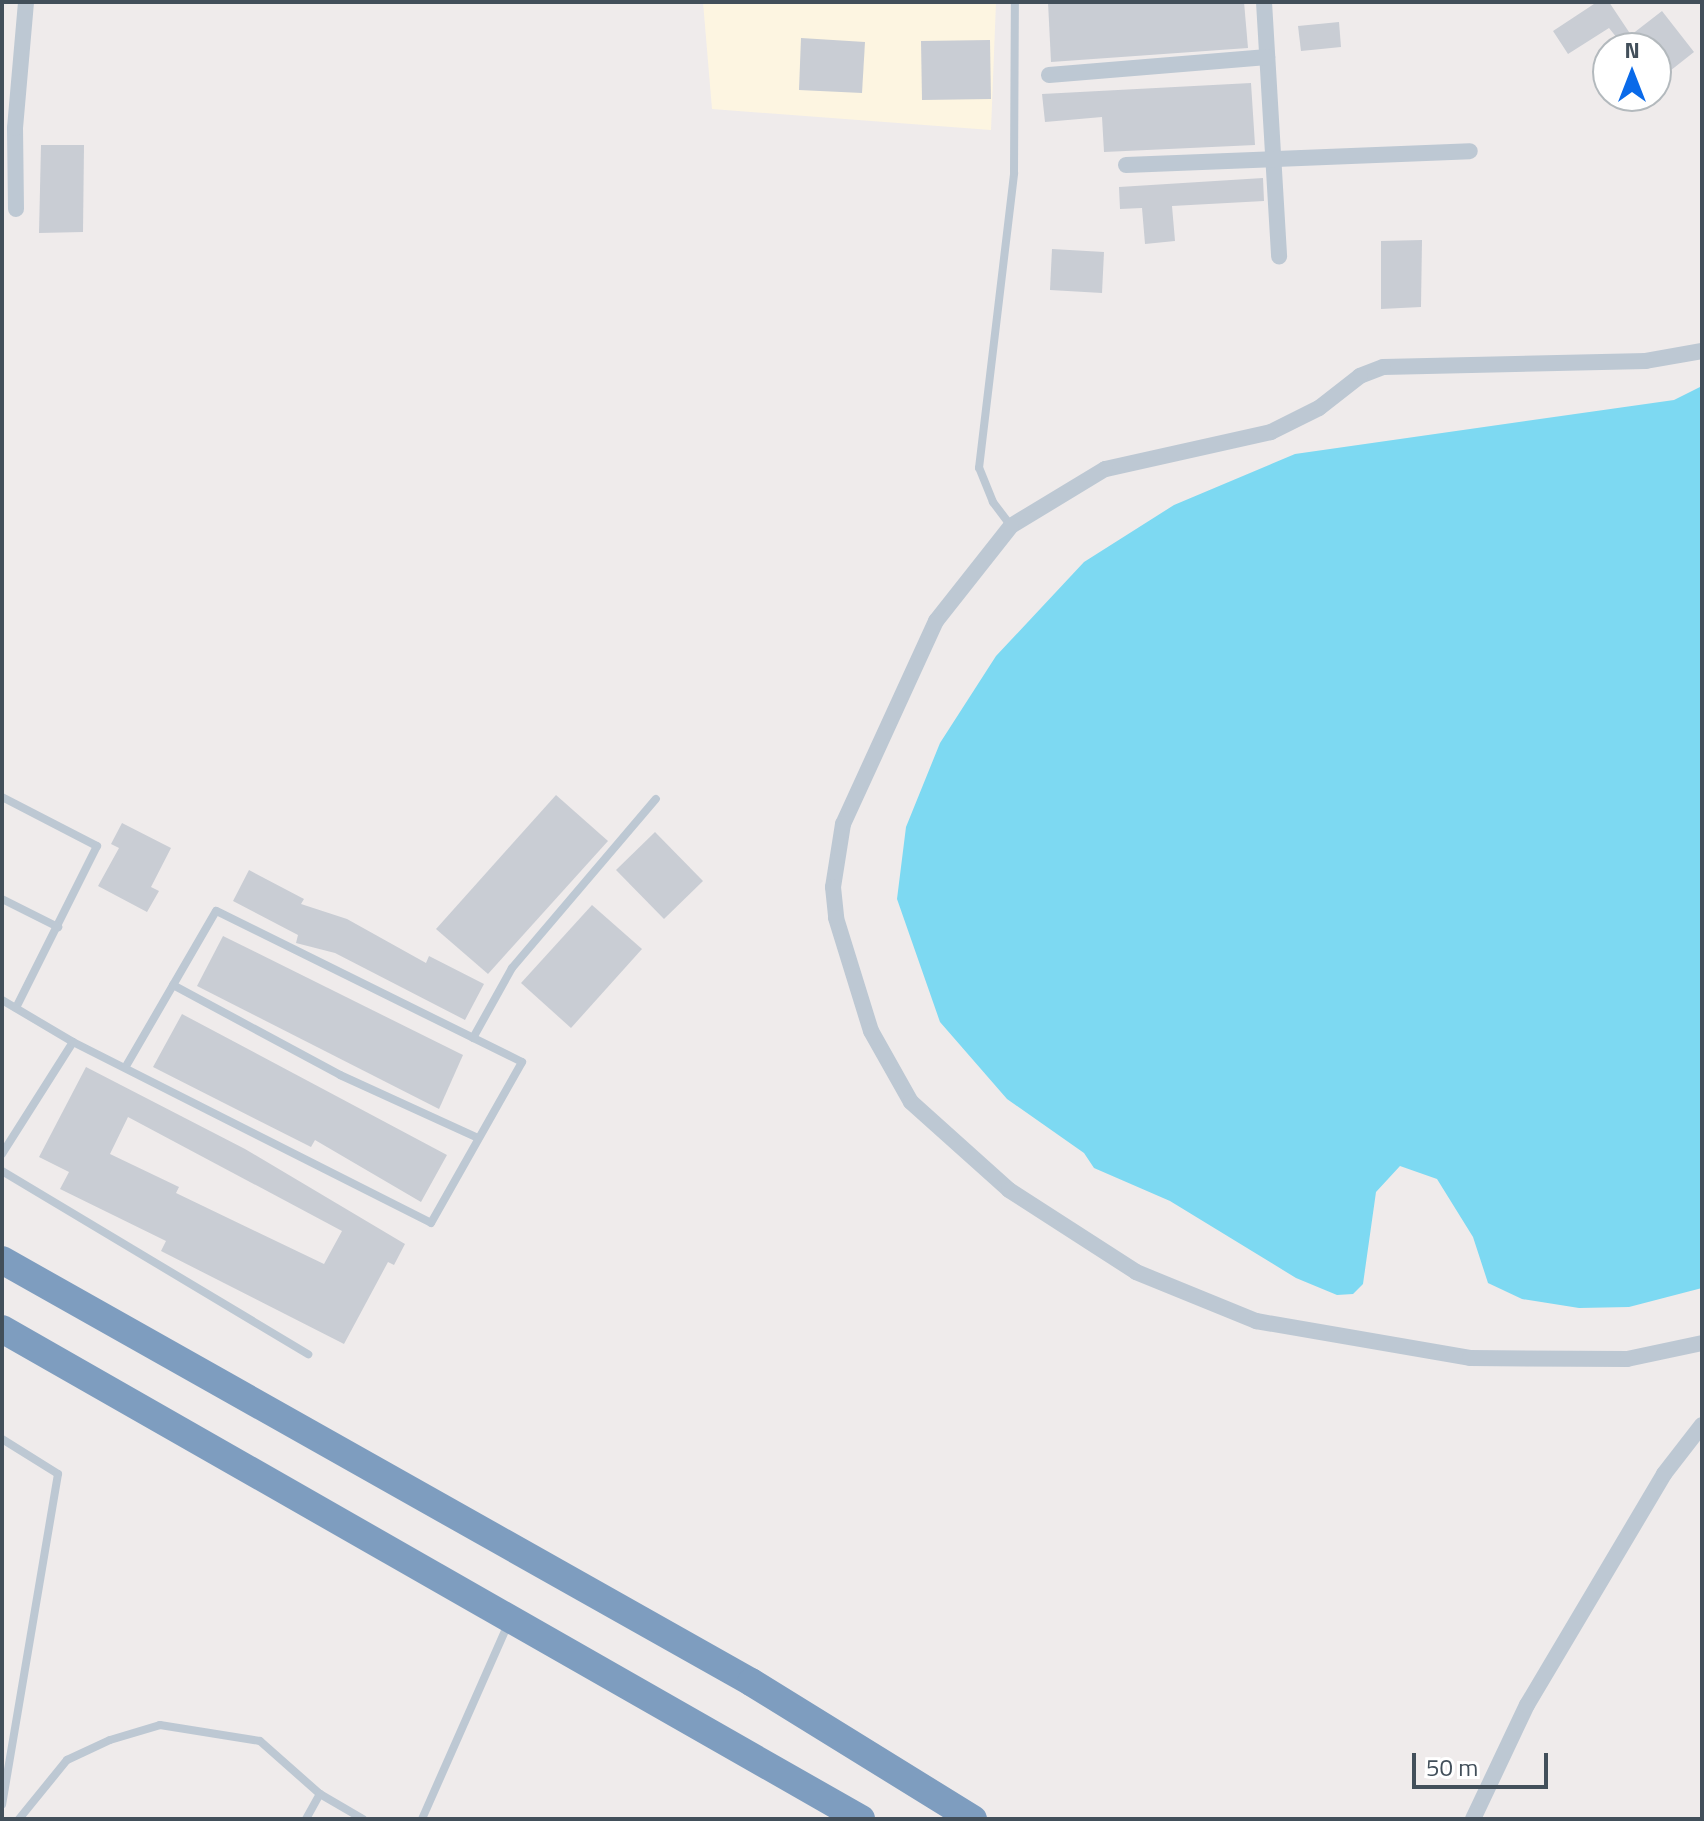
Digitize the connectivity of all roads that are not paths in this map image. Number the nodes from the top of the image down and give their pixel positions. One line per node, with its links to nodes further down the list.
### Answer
1 (26, 2): 6 (street)
2 (1015, 2): 13 (lane)
3 (1264, 2): 4 (street)
4 (1267, 57): 5 (street); 8 (street)
5 (1049, 75)
6 (8, 128): 10 (street)
7 (1470, 151): 8 (street)
8 (1273, 159): 9 (street); 11 (street)
9 (1126, 165)
10 (16, 209)
11 (1279, 257)
12 (1702, 351): 13 (street)
13 (1011, 526): 29 (street)
14 (2, 797): 17 (lane)
15 (656, 799): 21 (lane)
16 (2, 899): 17 (lane)
17 (58, 927): 20 (lane)
18 (173, 985): 21 (lane); 23 (lane); 24 (lane)
19 (2, 1000): 20 (lane)
20 (16, 1008): 22 (lane)
21 (473, 1038): 24 (lane)
22 (73, 1042): 23 (lane); 25 (lane)
23 (125, 1068): 24 (lane)
24 (478, 1138)
25 (2, 1154)
26 (2, 1171): 30 (lane)
27 (2, 1260): 41 (highway)
28 (2, 1329): 33 (highway)
29 (1702, 1343)
30 (308, 1354)
31 (1702, 1425): 42 (street)
32 (2, 1439): 35 (lane)
33 (512, 1617): 36 (highway); 40 (lane)
34 (320, 1794): 37 (lane); 38 (lane); 39 (lane)
35 (2, 1804)
36 (855, 1817)
37 (19, 1819)
38 (306, 1819)
39 (363, 1819)
40 (422, 1819)
41 (973, 1819)
42 (1473, 1819)

